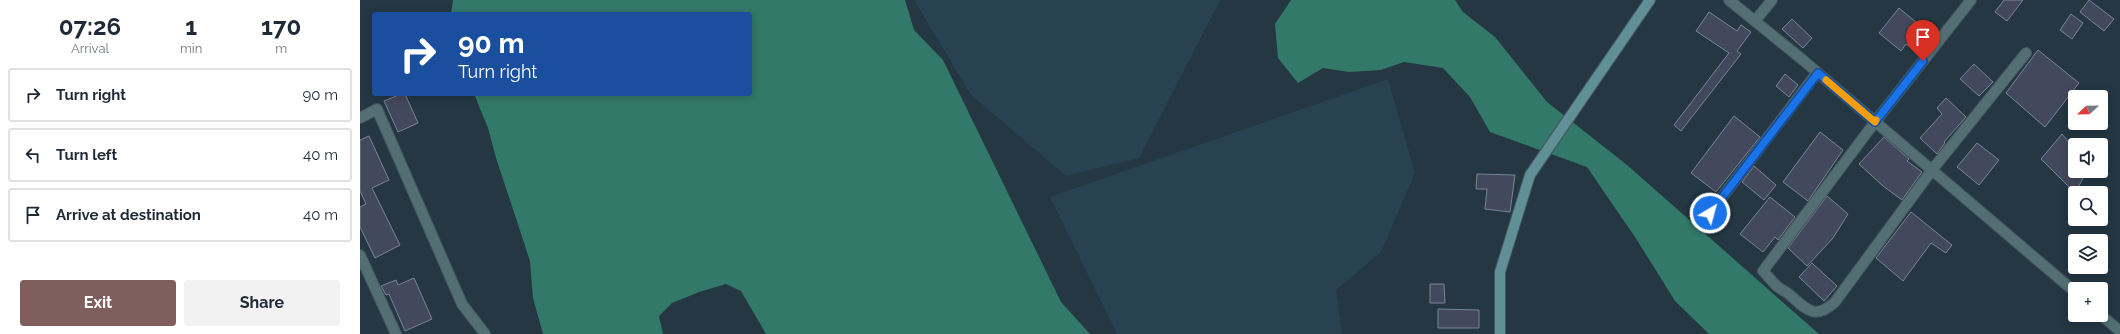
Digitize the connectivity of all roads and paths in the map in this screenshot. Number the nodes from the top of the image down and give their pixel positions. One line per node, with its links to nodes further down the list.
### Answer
1 (1650, 0): 18 (street)
2 (1729, 0): 5 (street)
3 (1772, 0): 5 (street)
4 (1971, 0): 9 (street)
5 (1755, 21): 7 (street)
6 (2026, 53): 10 (street)
7 (1818, 73): 9 (street); 11 (street)
8 (360, 118): 17 (street)
9 (1875, 122): 10 (street); 10 (street)
10 (1932, 170): 13 (street)
11 (1710, 213)
12 (360, 255): 16 (street)
13 (2068, 286)
14 (2108, 321): 15 (street)
15 (2120, 331)
16 (396, 334)
17 (485, 334)
18 (1500, 334)

